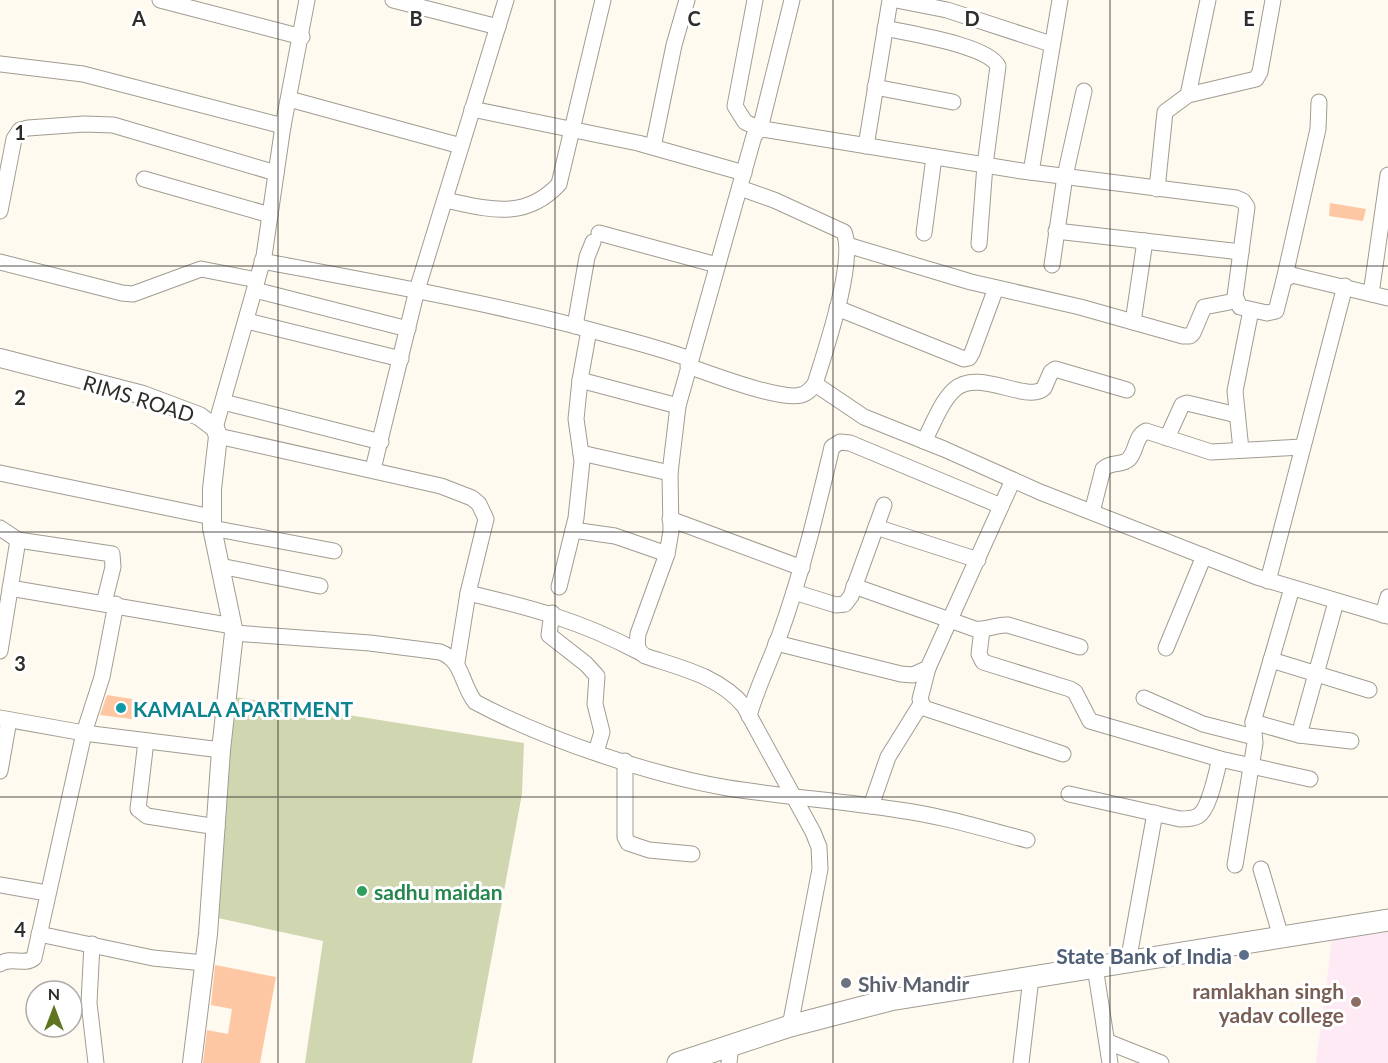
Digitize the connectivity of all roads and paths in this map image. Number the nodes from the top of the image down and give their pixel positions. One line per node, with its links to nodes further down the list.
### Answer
1 (160, 0): 16 (street)
2 (307, 0): 16 (street)
3 (393, 0): 14 (street)
4 (506, 0): 14 (street)
5 (603, 0): 27 (street)
6 (687, 0): 30 (street)
7 (755, 0): 28 (street)
8 (792, 0): 28 (street)
9 (890, 0): 15 (street)
10 (896, 0): 17 (street)
11 (1060, 0): 17 (street)
12 (1208, 0): 21 (street)
13 (1273, 0): 21 (street)
14 (498, 27): 25 (street)
15 (885, 28): 19 (street); 33 (street)
16 (302, 37): 22 (street)
17 (1051, 44): 34 (street)
18 (0, 64): 26 (street)
19 (875, 87): 23 (street); 31 (street)
20 (1084, 91): 38 (street)
21 (1188, 95): 41 (street)
22 (289, 99): 26 (street); 29 (street)
23 (953, 102)
24 (1319, 102): 55 (street)
25 (472, 109): 27 (street); 29 (street)
26 (283, 126): 35 (street)
27 (571, 127): 30 (street); 42 (street)
28 (760, 129): 31 (street); 36 (street)
29 (461, 147): 42 (street)
30 (653, 147): 36 (street)
31 (866, 147): 32 (street)
32 (934, 157): 33 (street); 46 (street)
33 (984, 165): 34 (street); 48 (street)
34 (1031, 172): 38 (street)
35 (276, 173): 43 (street); 44 (street)
36 (744, 173): 40 (street)
37 (1388, 175): 60 (street)
38 (1065, 176): 41 (street); 45 (street)
39 (144, 179): 44 (street)
40 (740, 188): 49 (street); 53 (street)
41 (1157, 189): 50 (street)
42 (445, 200): 59 (street)
43 (0, 211)
44 (270, 215): 51 (street)
45 (1056, 231): 47 (street); 54 (street)
46 (924, 233)
47 (1145, 242): 50 (street); 66 (street)
48 (979, 244)
49 (847, 245): 58 (street); 63 (street)
50 (1241, 252): 62 (street)
51 (262, 261): 56 (street); 59 (street)
52 (0, 262): 56 (street)
53 (717, 265): 67 (street); 71 (street)
54 (1053, 265)
55 (1284, 280): 57 (street); 64 (street)
56 (256, 285): 65 (street); 68 (street)
57 (1346, 286): 60 (street); 82 (street)
58 (996, 288): 63 (street); 66 (street)
59 (417, 290): 67 (street); 68 (street)
60 (1371, 294): 61 (street)
61 (1388, 298)
62 (1235, 301): 64 (street); 66 (street)
63 (837, 308): 73 (street)
64 (1251, 310): 77 (street)
65 (247, 321): 70 (street); 75 (street)
66 (1133, 322)
67 (582, 328): 71 (street); 72 (street)
68 (408, 329): 70 (street)
69 (0, 358): 78 (street, RIMS ROAD)
70 (401, 359): 81 (street)
71 (689, 363): 73 (street); 76 (street)
72 (580, 380): 76 (street); 84 (street)
73 (815, 384): 80 (street)
74 (1127, 390): 80 (street)
75 (223, 402): 78 (street); 81 (street)
76 (678, 406): 86 (street)
77 (1237, 415): 79 (street); 83 (street)
78 (217, 432): 85 (street); 93 (street, RIMS ROAD)
79 (1167, 438): 83 (street); 91 (street)
80 (924, 441): 88 (street)
81 (381, 442): 85 (street)
82 (1302, 447): 83 (street); 104 (street)
83 (1241, 450)
84 (581, 453): 86 (street); 96 (street)
85 (373, 470): 111 (street)
86 (670, 472): 92 (street)
87 (0, 473): 93 (street)
88 (1013, 480): 90 (street); 91 (street)
89 (884, 505): 94 (street)
90 (1001, 506): 101 (street); 103 (street)
91 (1092, 512): 100 (street)
92 (670, 519): 99 (street); 103 (street)
93 (212, 522): 98 (street); 102 (street, RIMS ROAD)
94 (876, 527): 101 (street); 106 (street)
95 (0, 528): 97 (street)
96 (573, 530): 99 (street); 107 (street)
97 (18, 540): 108 (street); 114 (street)
98 (334, 551)
99 (667, 554): 124 (street)
100 (1204, 556): 104 (street); 122 (street)
101 (978, 560): 117 (street)
102 (220, 566): 105 (street); 118 (street, RIMS ROAD)
103 (802, 568): 110 (street)
104 (1268, 581): 109 (street)
105 (320, 586)
106 (854, 586): 110 (street); 117 (street)
107 (559, 587)
108 (10, 588): 114 (street); 123 (street)
109 (1292, 588): 113 (street); 125 (street)
110 (794, 592): 120 (street)
111 (468, 593): 115 (street); 126 (street)
112 (1388, 597): 116 (street)
113 (1336, 602): 116 (street); 128 (street)
114 (110, 604): 118 (street); 135 (street)
115 (552, 613): 124 (street); 140 (street)
116 (1386, 615)
117 (951, 621): 119 (street); 127 (street)
118 (233, 629): 126 (street); 139 (street, RIMS ROAD)
119 (982, 630): 121 (street); 142 (street)
120 (776, 644): 127 (street); 132 (street)
121 (1080, 647)
122 (1166, 648)
123 (0, 651)
124 (639, 652): 132 (street)
125 (1271, 660): 128 (street); 134 (street)
126 (457, 662): 140 (street)
127 (928, 668): 131 (street)
128 (1316, 674): 129 (street); 136 (street)
129 (1369, 690)
130 (1144, 698): 134 (street)
131 (921, 704): 141 (street); 149 (street)
132 (749, 716): 148 (street)
133 (4, 719): 135 (street); 145 (street)
134 (1254, 729): 136 (street); 144 (street)
135 (84, 733): 137 (street); 157 (street)
136 (1299, 735): 138 (street)
137 (146, 741): 139 (street); 151 (street)
138 (1351, 741)
139 (221, 750): 151 (street, RIMS ROAD)
140 (596, 752): 143 (street)
141 (1063, 754)
142 (1220, 759): 144 (street); 150 (street)
143 (625, 761): 148 (street); 153 (street)
144 (1252, 766): 146 (street); 154 (street)
145 (0, 771)
146 (1310, 778)
147 (1069, 794): 150 (street)
148 (793, 795): 149 (street); 167 (street)
149 (871, 806): 152 (street)
150 (1155, 813): 162 (street)
151 (216, 827): 163 (street, RIMS ROAD)
152 (1027, 840)
153 (692, 854)
154 (1235, 865)
155 (1261, 869): 160 (street)
156 (0, 885): 157 (street)
157 (47, 893): 159 (street)
158 (1388, 920): 160 (main road)
159 (39, 934): 161 (street); 164 (street)
160 (1281, 937): 162 (main road)
161 (92, 944): 163 (street); 170 (street)
162 (1128, 962): 165 (main road)
163 (204, 963): 171 (street, RIMS ROAD)
164 (0, 964)
165 (1095, 968): 166 (main road); 168 (street)
166 (1031, 978): 167 (main road); 173 (street)
167 (790, 1026): 169 (main road)
168 (1108, 1041): 174 (street); 175 (street)
169 (730, 1054): 172 (main road)
170 (96, 1063)
171 (192, 1063)
172 (678, 1063)
173 (1022, 1063)
174 (1110, 1063)
175 (1161, 1063)

